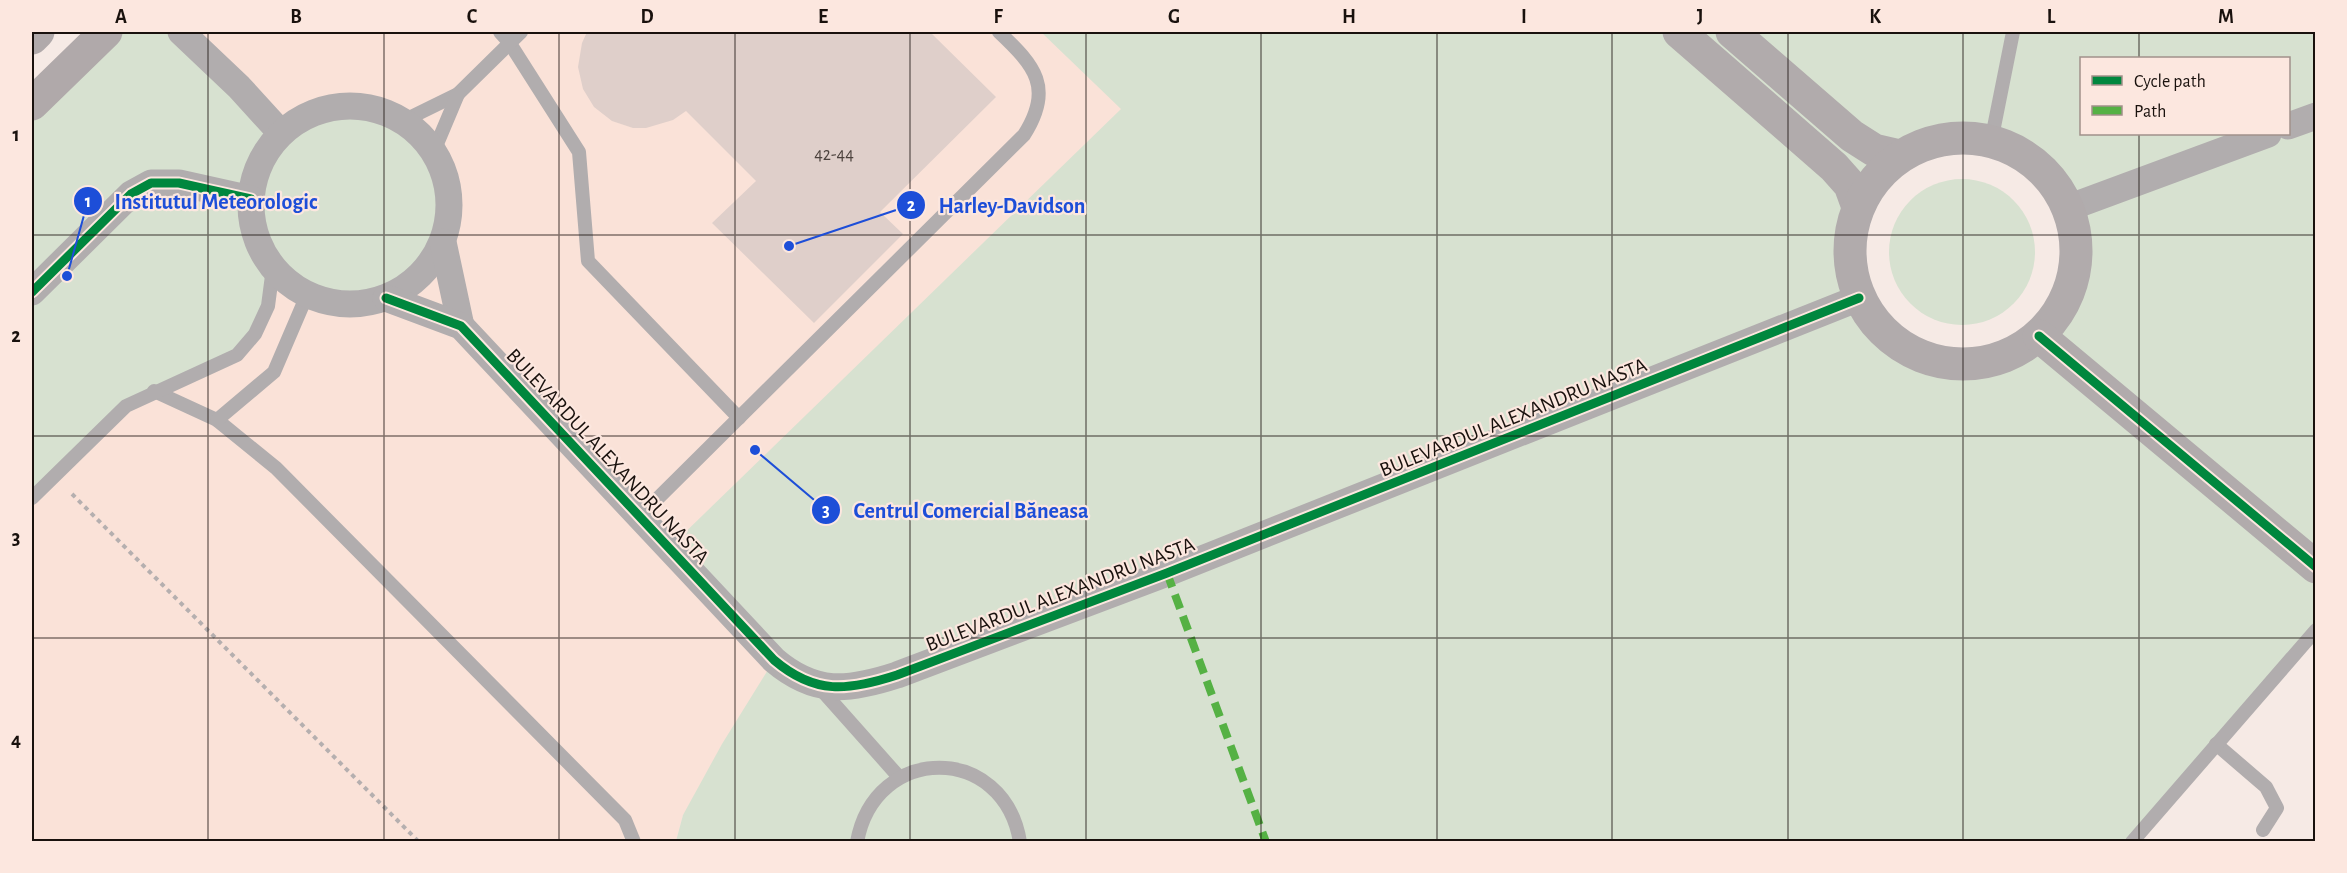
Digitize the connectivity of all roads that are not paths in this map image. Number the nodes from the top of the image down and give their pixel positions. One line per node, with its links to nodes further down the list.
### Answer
1 (38, 32): 10 (highway)
2 (105, 32): 12 (highway)
3 (181, 32): 16 (street)
4 (521, 32): 9 (lane)
5 (999, 32): 33 (lane)
6 (1679, 32): 22 (street)
7 (1732, 32): 20 (street)
8 (2013, 32): 18 (lane)
9 (505, 37): 11 (lane); 33 (lane)
10 (32, 38)
11 (458, 94): 14 (lane); 19 (lane)
12 (32, 104)
13 (2316, 116): 15 (street)
14 (403, 121): 16 (street); 19 (street)
15 (2290, 126)
16 (281, 134): 21 (street)
17 (2265, 135): 23 (street)
18 (1991, 141): 20 (street); 23 (street)
19 (434, 151): 24 (street)
20 (1900, 156): 22 (street)
21 (251, 199): 25 (street); 26 (street)
22 (1858, 207): 29 (street)
23 (2068, 208): 31 (street)
24 (443, 242): 28 (street); 30 (street)
25 (273, 267): 27 (street); 32 (lane)
26 (32, 292)
27 (307, 295): 28 (street); 34 (lane)
28 (386, 298): 30 (street, BULEVARDUL ALEXANDRU NASTA)
29 (1859, 298): 31 (street); 39 (street, BULEVARDUL ALEXANDRU NASTA)
30 (461, 326): 36 (street, BULEVARDUL ALEXANDRU NASTA)
31 (2039, 336): 37 (street)
32 (154, 392): 34 (lane); 35 (lane)
33 (739, 418): 36 (lane)
34 (217, 420): 43 (lane)
35 (32, 498)
36 (640, 516): 39 (street, BULEVARDUL ALEXANDRU NASTA)
37 (2316, 567)
38 (2316, 630): 40 (lane)
39 (818, 686): 41 (lane)
40 (2216, 744): 42 (lane); 46 (lane)
41 (899, 777): 44 (lane); 45 (lane)
42 (2263, 830)
43 (634, 842)
44 (858, 842)
45 (1020, 842)
46 (2132, 842)

